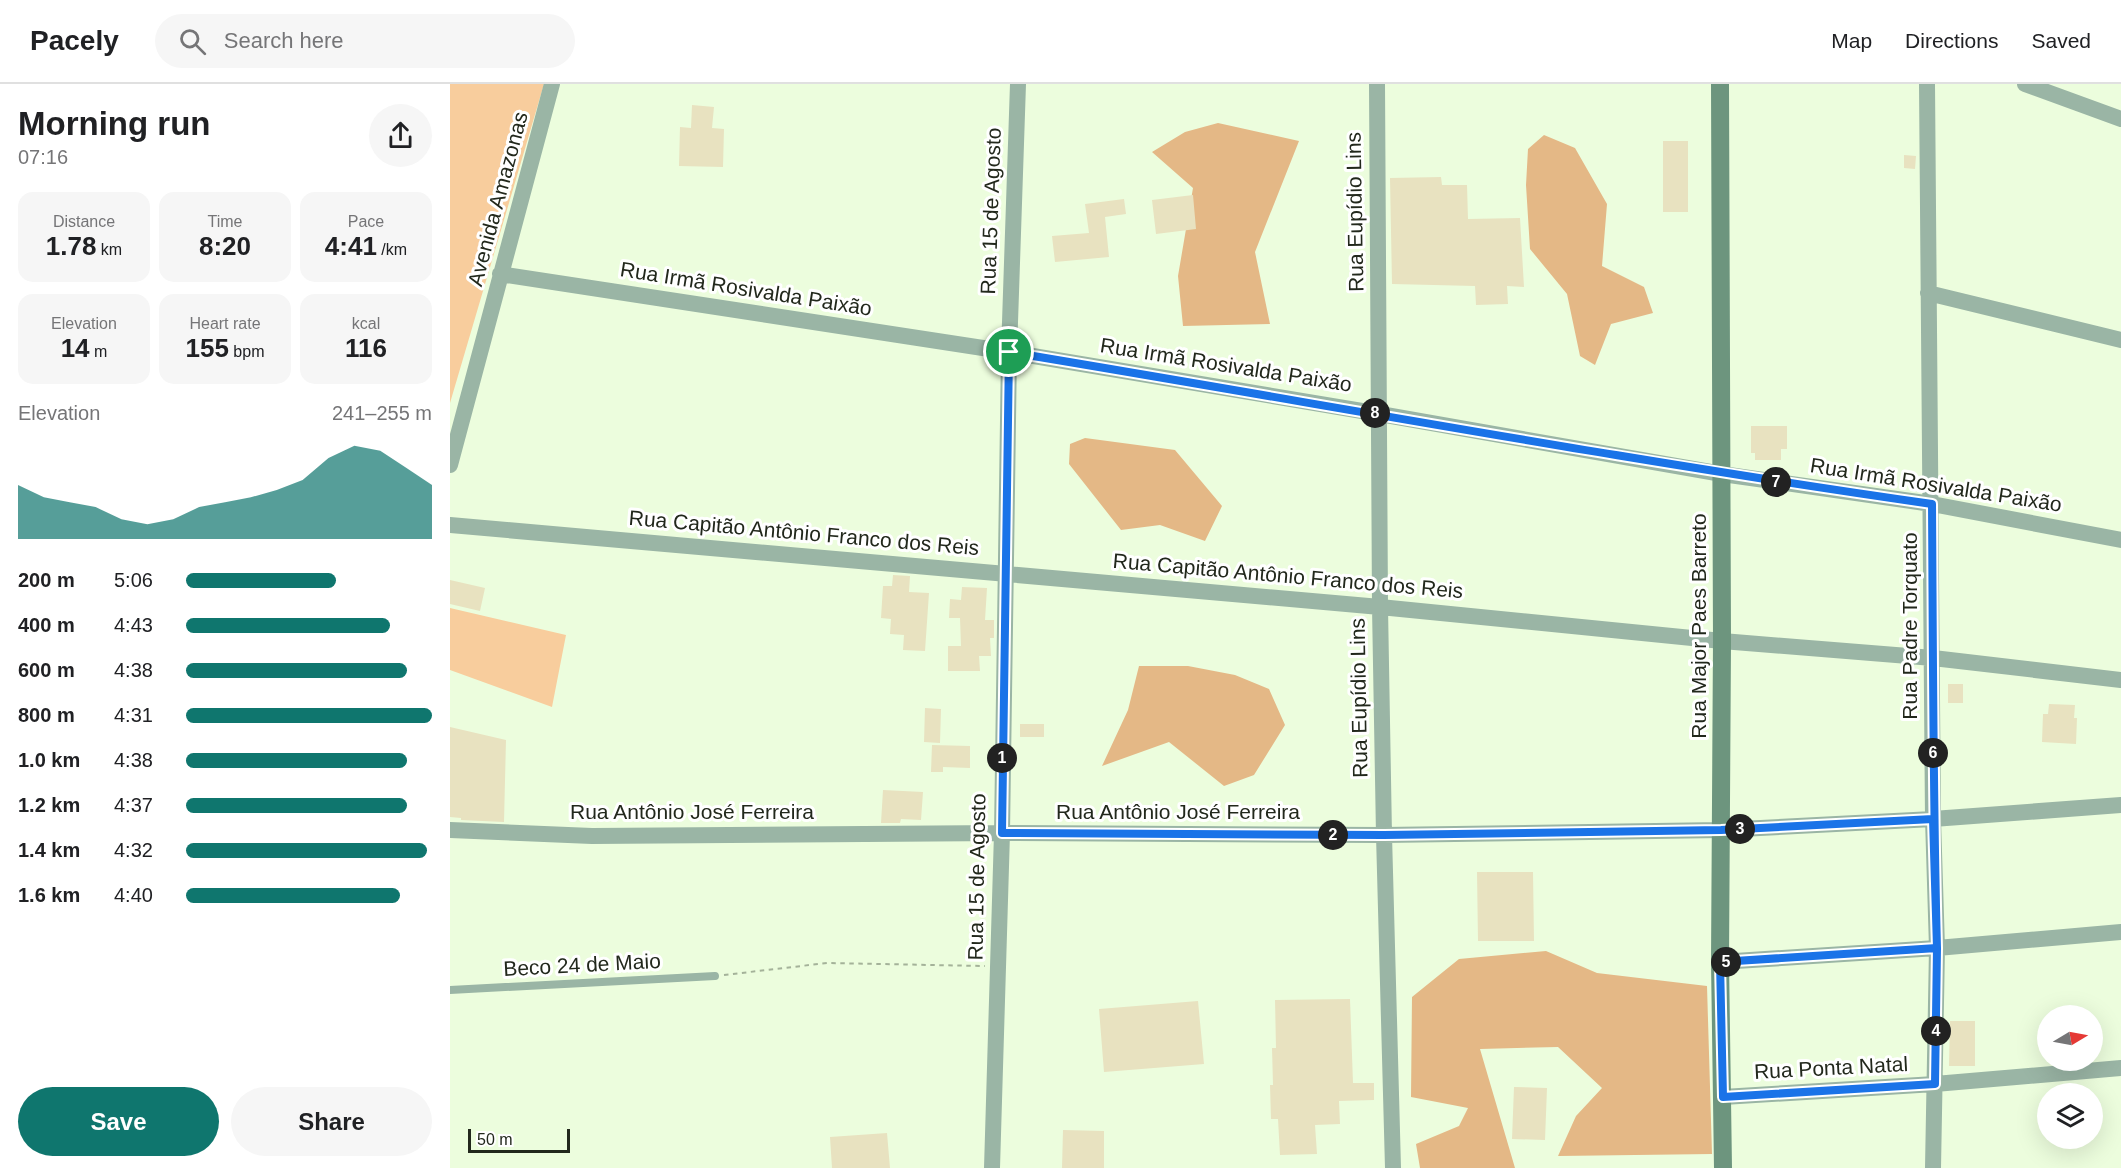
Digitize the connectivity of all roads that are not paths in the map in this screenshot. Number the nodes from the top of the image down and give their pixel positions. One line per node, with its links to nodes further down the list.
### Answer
1 (552, 84): 8 (street, Avenida Amazonas)
2 (1018, 84): 11 (street, Rua 15 de Agosto)
3 (1377, 84): 12 (street, Rua Eupídio Lins)
4 (1720, 84): 14 (street, Rua Major Paes Barreto)
5 (1927, 84): 9 (street, Rua Padre Torquato)
6 (2025, 84): 7 (street)
7 (2121, 119)
8 (500, 274): 11 (street, Rua Irmã Rosivalda Paixão); 13 (street, Avenida Amazonas)
9 (1928, 293): 10 (street); 15 (street, Rua Padre Torquato)
10 (2121, 340)
11 (1009, 352): 12 (street, Rua Irmã Rosivalda Paixão); 18 (street, Rua 15 de Agosto)
12 (1380, 414): 14 (street, Rua Irmã Rosivalda Paixão); 19 (street, Rua Eupídio Lins)
13 (450, 465)
14 (1722, 474): 15 (street, Rua Irmã Rosivalda Paixão); 20 (street, Rua Major Paes Barreto)
15 (1932, 504): 17 (street, Rua Irmã Rosivalda Paixão); 21 (street, Rua Padre Torquato)
16 (450, 525): 18 (street, Rua Capitão Antônio Franco dos Reis)
17 (2121, 540)
18 (1004, 573): 19 (street, Rua Capitão Antônio Franco dos Reis); 27 (street, Rua 15 de Agosto)
19 (1380, 607): 20 (street, Rua Capitão Antônio Franco dos Reis); 28 (street, Rua Eupídio Lins)
20 (1722, 641): 21 (street, Rua Capitão Antônio Franco dos Reis); 26 (street, Rua Major Paes Barreto)
21 (1933, 658): 22 (street, Rua Capitão Antônio Franco dos Reis); 24 (street, Rua Padre Torquato)
22 (2121, 680)
23 (2121, 805): 24 (street, Rua Antônio José Ferreira)
24 (1933, 819): 26 (street, Rua Antônio José Ferreira); 30 (street, Rua Padre Torquato)
25 (450, 830): 27 (street, Rua Antônio José Ferreira)
26 (1721, 830): 28 (street, Rua Antônio José Ferreira); 31 (street, Rua Major Paes Barreto)
27 (1002, 833): 28 (street, Rua Antônio José Ferreira); 37 (street, Rua 15 de Agosto)
28 (1384, 835): 38 (street, Rua Eupídio Lins)
29 (2121, 932): 30 (street)
30 (1937, 948): 31 (street); 35 (street, Rua Padre Torquato)
31 (1720, 962): 36 (street, Rua Major Paes Barreto)
32 (715, 976): 33 (lane, Beco 24 de Maio)
33 (450, 990)
34 (2121, 1068): 35 (street, Rua Ponta Natal)
35 (1935, 1084): 36 (street, Rua Ponta Natal); 40 (street, Rua Padre Torquato)
36 (1723, 1097): 39 (street, Rua Major Paes Barreto)
37 (992, 1168)
38 (1394, 1168)
39 (1723, 1168)
40 (1934, 1168)

